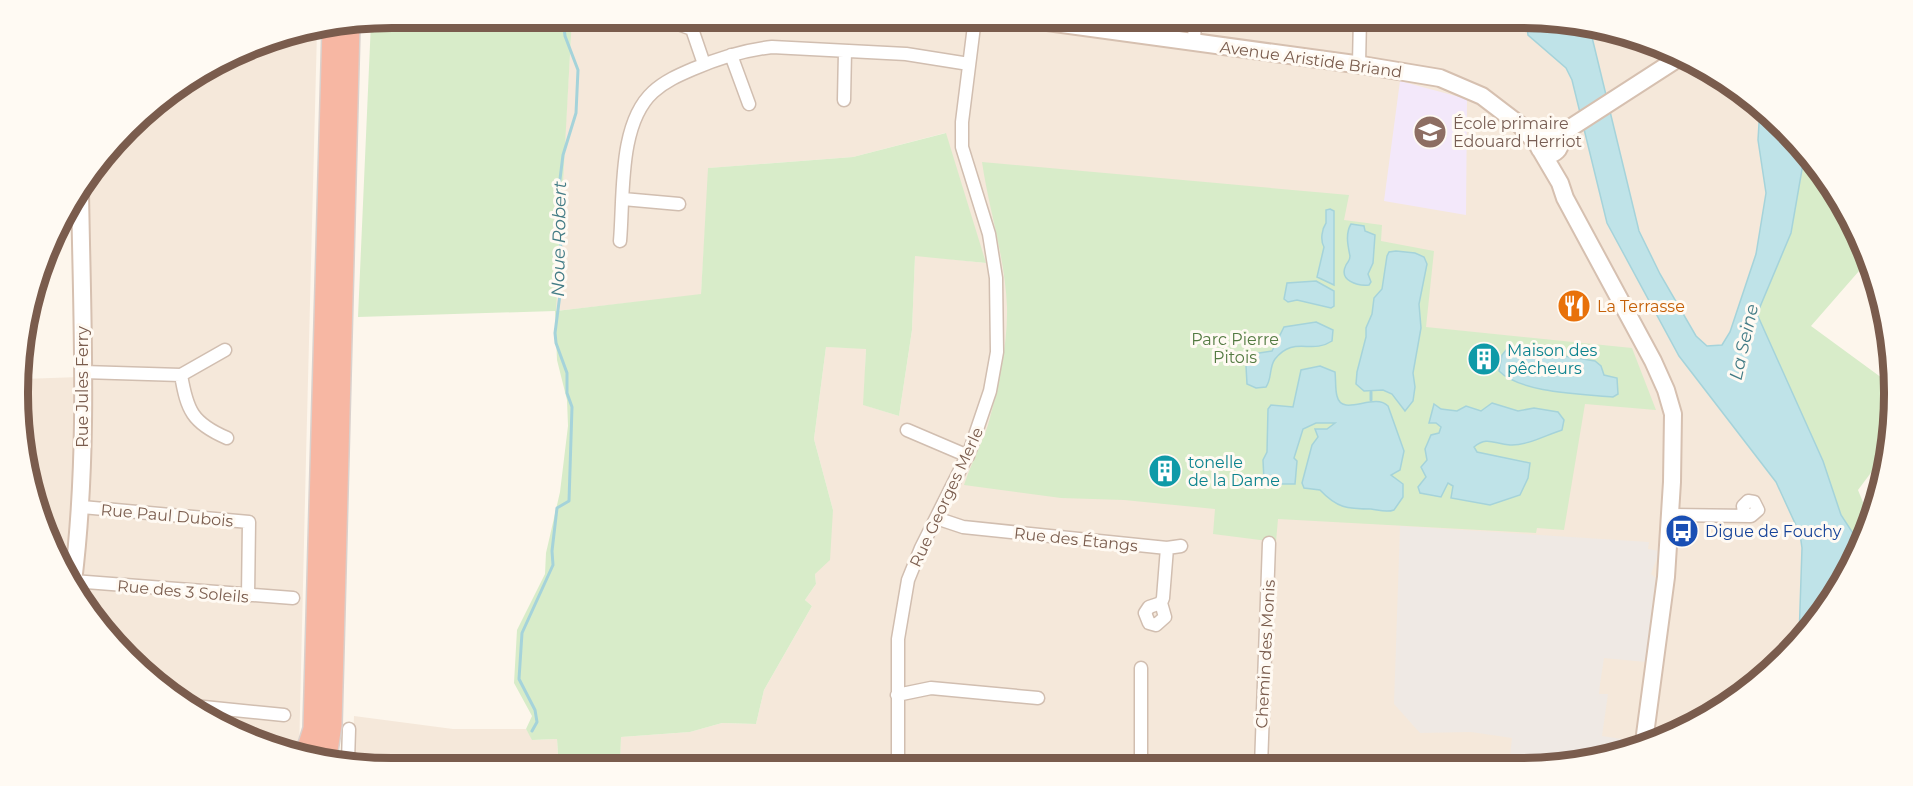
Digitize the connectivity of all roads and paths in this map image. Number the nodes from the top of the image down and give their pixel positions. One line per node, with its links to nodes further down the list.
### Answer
1 (692, 29): 12 (street)
2 (974, 29): 13 (street, Rue Georges Merle)
3 (1099, 29): 8 (street, Avenue Aristide Briand)
4 (1195, 29): 8 (street)
5 (1360, 29): 14 (street)
6 (349, 32): 48 (highway)
7 (333, 34): 47 (highway)
8 (1194, 42): 14 (street, Avenue Aristide Briand)
9 (845, 51): 10 (street); 13 (street); 15 (street)
10 (731, 55): 12 (street); 16 (street)
11 (1672, 62): 17 (street)
12 (704, 64): 18 (street)
13 (969, 64): 27 (street, Rue Georges Merle)
14 (1359, 64): 17 (street, Avenue Aristide Briand)
15 (844, 100)
16 (749, 104)
17 (1554, 139): 29 (street)
18 (623, 199): 19 (street); 21 (street)
19 (679, 204)
20 (80, 206): 23 (street, Rue Jules Ferry)
21 (620, 241)
22 (225, 350): 24 (street)
23 (83, 372): 24 (street); 28 (street, Rue Jules Ferry)
24 (181, 375): 26 (street)
25 (907, 430): 27 (street)
26 (227, 438)
27 (968, 456): 31 (street, Rue Georges Merle)
28 (82, 507): 35 (street, Rue Jules Ferry); 37 (street, Rue Paul Dubois)
29 (1670, 515): 30 (street); 46 (street)
30 (1748, 515)
31 (936, 518): 34 (street, Rue des Étangs); 41 (street, Rue Georges Merle)
32 (1269, 543): 52 (street, Chemin des Monis)
33 (1181, 546): 34 (street, Rue des Étangs)
34 (1167, 548): 39 (street)
35 (74, 570)
36 (82, 583): 37 (street, Rue des 3 Soleils)
37 (248, 596): 38 (street, Rue des 3 Soleils)
38 (293, 598)
39 (1162, 601)
40 (1141, 668): 51 (street)
41 (897, 695): 42 (street); 50 (street, Rue Georges Merle)
42 (1038, 698)
43 (208, 707): 44 (street)
44 (284, 715)
45 (349, 729): 49 (street)
46 (1645, 735)
47 (308, 747)
48 (327, 751)
49 (348, 754)
50 (898, 758)
51 (1141, 758)
52 (1261, 758)

